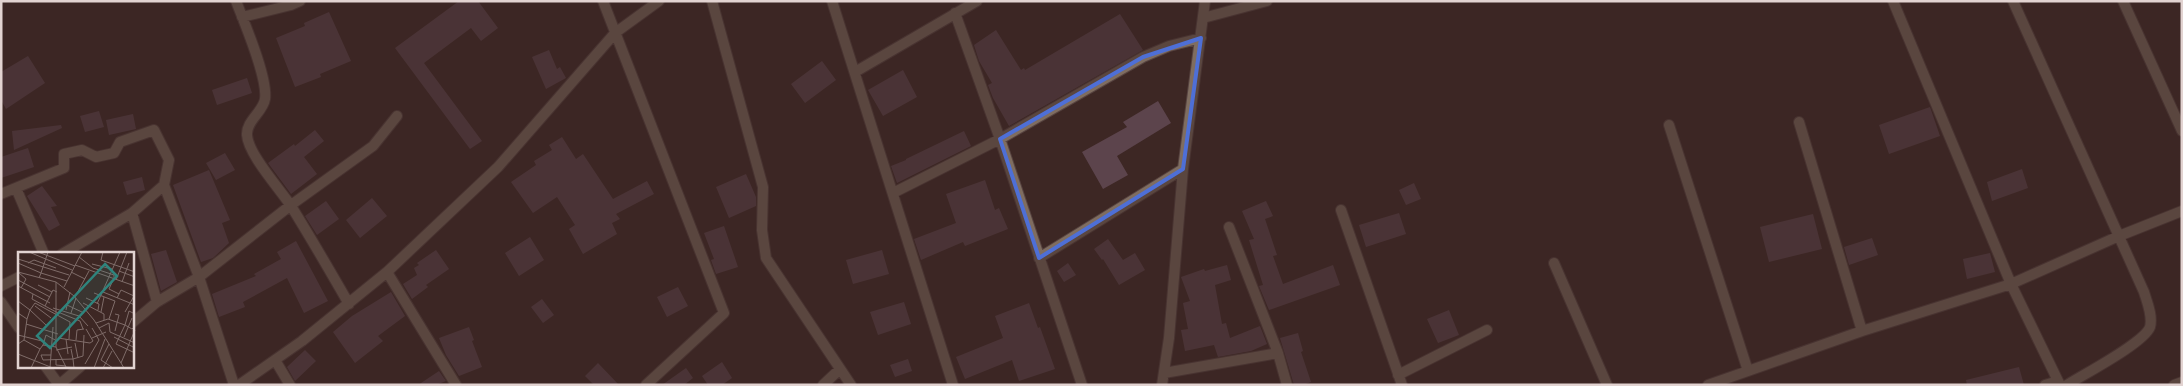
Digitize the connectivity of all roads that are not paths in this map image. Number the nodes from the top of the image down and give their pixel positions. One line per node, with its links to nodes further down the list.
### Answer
1 (236, 1): 14 (street)
2 (300, 1): 14 (street)
3 (603, 1): 16 (street)
4 (659, 1): 16 (street)
5 (712, 1): 55 (street)
6 (832, 1): 18 (street)
7 (976, 1): 13 (street)
8 (1205, 1): 15 (street)
9 (1267, 1): 15 (street)
10 (1893, 1): 42 (street)
11 (2014, 1): 34 (street)
12 (2123, 1): 22 (street)
13 (960, 8): 18 (street); 23 (street)
14 (242, 17): 29 (street)
15 (1203, 18): 17 (street)
16 (615, 34): 39 (street); 66 (street)
17 (1201, 38): 23 (street); 24 (street)
18 (855, 72): 27 (street)
19 (396, 116): 29 (street)
20 (1799, 122): 50 (street)
21 (1669, 124): 56 (street)
22 (2182, 131)
23 (1000, 139): 27 (street); 37 (street)
24 (1184, 169): 37 (street); 57 (street)
25 (164, 185): 26 (street); 32 (street); 40 (street)
26 (16, 188): 28 (street); 35 (street)
27 (893, 193): 69 (street)
28 (1, 194)
29 (290, 205): 40 (street); 46 (street)
30 (1342, 210): 58 (street)
31 (2182, 211): 34 (street)
32 (132, 213): 36 (street); 45 (street)
33 (1228, 227): 51 (street)
34 (2120, 236): 42 (street); 60 (street)
35 (43, 252)
36 (65, 252)
37 (1039, 258): 70 (street)
38 (1554, 263): 73 (street)
39 (387, 272): 46 (street); 65 (street)
40 (198, 276): 45 (street); 62 (street)
41 (18, 278): 43 (street)
42 (2011, 284): 50 (street); 60 (street)
43 (1, 286)
44 (1, 302): 48 (street)
45 (157, 302): 47 (street)
46 (349, 304): 52 (street)
47 (134, 321)
48 (18, 327)
49 (1488, 330): 58 (street)
50 (1862, 331): 56 (street)
51 (1278, 353): 57 (street); 72 (street)
52 (275, 360): 63 (street); 64 (street)
53 (47, 368): 61 (street)
54 (79, 368): 61 (street)
55 (840, 369): 67 (street); 68 (street)
56 (1748, 371): 74 (street)
57 (1164, 373): 71 (street)
58 (1400, 380)
59 (2182, 382): 76 (street)
60 (2062, 383): 75 (street)
61 (59, 385)
62 (234, 385)
63 (239, 385)
64 (290, 385)
65 (456, 385)
66 (646, 385)
67 (823, 385)
68 (851, 385)
69 (953, 385)
70 (1082, 385)
71 (1162, 385)
72 (1287, 385)
73 (1607, 385)
74 (1708, 385)
75 (2045, 385)
76 (2174, 385)

